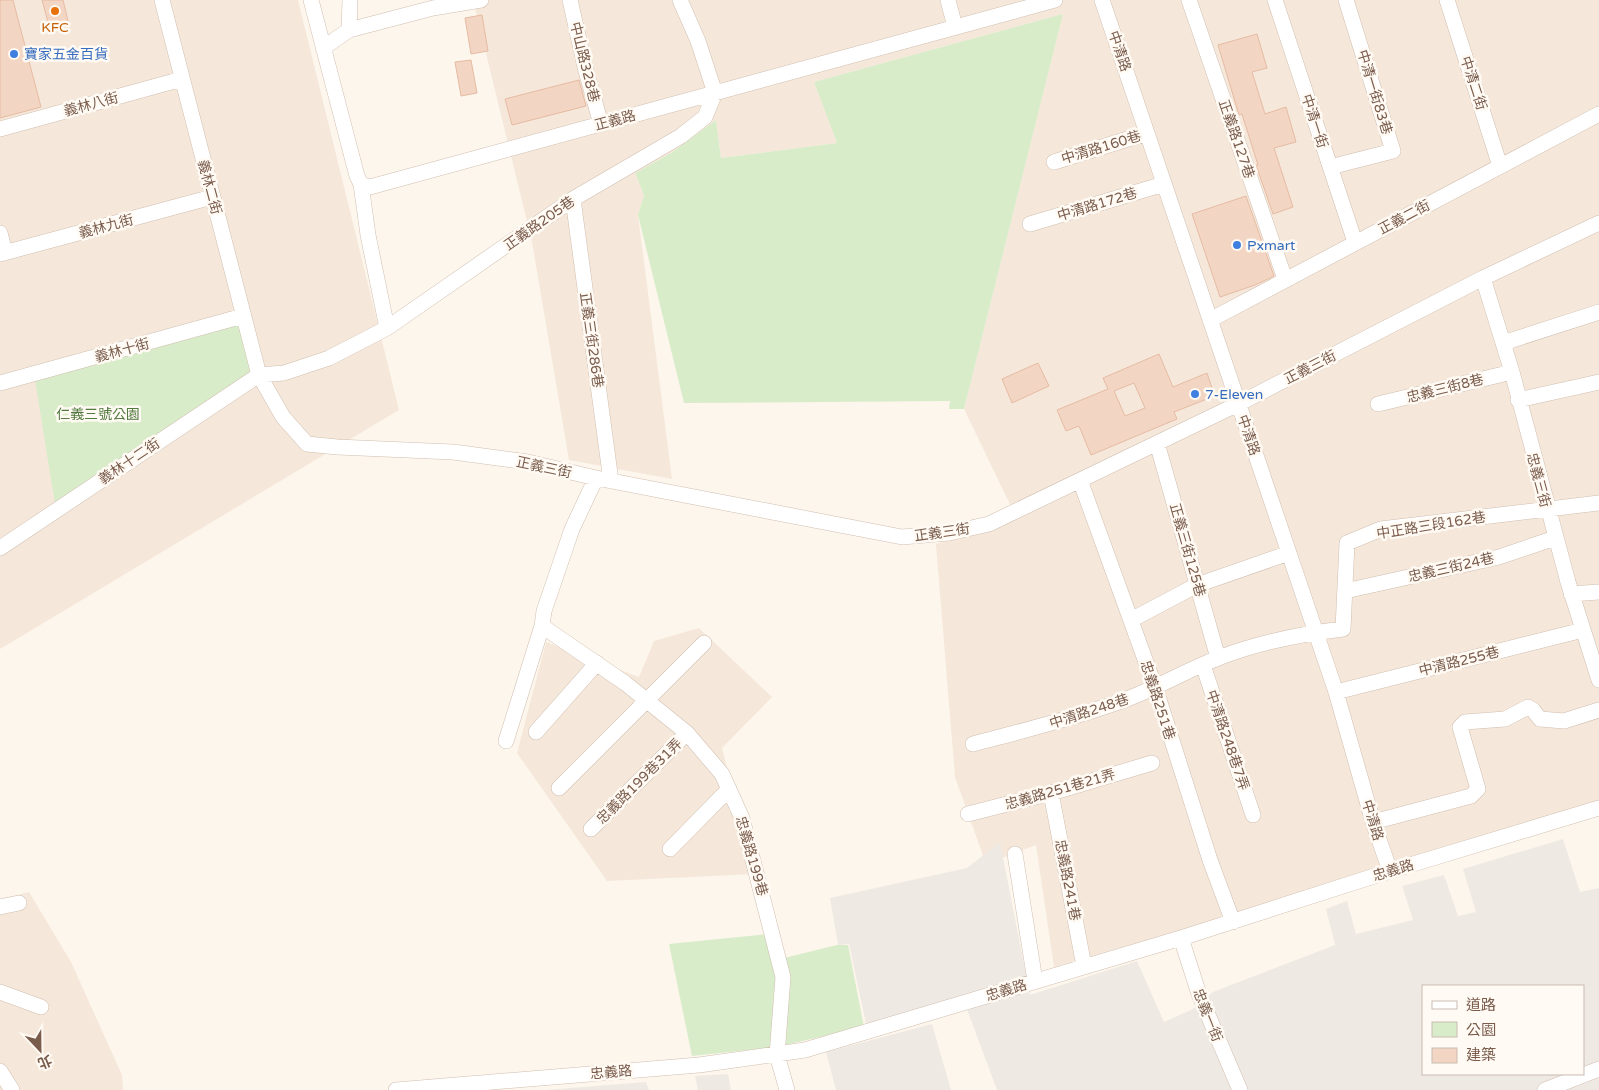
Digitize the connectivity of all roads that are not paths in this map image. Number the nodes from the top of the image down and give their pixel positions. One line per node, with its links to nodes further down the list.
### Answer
1 (162, 0): 17 (street, 義林二街)
2 (311, 0): 16 (street)
3 (350, 0): 15 (street)
4 (481, 0): 15 (street)
5 (570, 0): 20 (street, 中山路328巷)
6 (680, 0): 18 (street)
7 (948, 0): 14 (street)
8 (1054, 0): 14 (street, 正義路)
9 (1102, 0): 22 (street, 中清路)
10 (1189, 0): 36 (street, 正義路127巷)
11 (1275, 0): 25 (street, 中清一街)
12 (1346, 0): 25 (street, 中清一街83巷)
13 (1447, 0): 24 (street, 中清二街)
14 (955, 27): 18 (street, 正義路)
15 (349, 30): 16 (street)
16 (323, 48): 26 (street)
17 (182, 79): 21 (street, 義林八街); 28 (street, 義林二街)
18 (715, 93): 20 (street, 正義路); 29 (street, 正義路205巷)
19 (1599, 114): 24 (street, 正義二街)
20 (601, 124): 26 (street, 正義路)
21 (0, 129)
22 (1147, 133): 23 (street, 中清路160巷); 27 (street, 中清路)
23 (1054, 162)
24 (1500, 166): 33 (street, 正義二街)
25 (1330, 167): 33 (street, 中清一街)
26 (361, 184): 40 (street)
27 (1164, 184): 31 (street, 中清路172巷); 39 (street, 中清路)
28 (212, 197): 34 (street, 義林九街); 38 (street, 義林二街)
29 (573, 199): 40 (street, 正義路205巷); 50 (street, 正義三街286巷)
30 (1599, 223): 35 (street, 正義三街)
31 (1030, 224)
32 (0, 233): 34 (street)
33 (1355, 242): 36 (street, 正義二街)
34 (2, 254)
35 (1483, 278): 41 (street, 忠義三街); 47 (street, 正義三街)
36 (1285, 279): 39 (street, 正義二街)
37 (1599, 312): 41 (street)
38 (244, 316): 43 (street, 義林二街); 45 (street, 義林十街)
39 (1210, 320): 47 (street, 中清路)
40 (387, 328): 43 (street, 正義路205巷)
41 (1503, 343): 42 (street, 忠義三街)
42 (1512, 372): 46 (street, 忠義三街); 48 (street, 忠義三街8巷)
43 (259, 374): 50 (street, 正義三街); 55 (street, 義林十二街)
44 (1599, 382): 46 (street)
45 (0, 383)
46 (1518, 400): 53 (street, 忠義三街)
47 (1238, 404): 49 (street, 正義三街); 56 (street, 中清路)
48 (1378, 404)
49 (1157, 443): 51 (street, 正義三街); 57 (street, 正義三街125巷)
50 (604, 479): 51 (street, 正義三街); 62 (street)
51 (1080, 480): 61 (street, 忠義路251巷)
52 (1599, 503): 53 (street, 中正路三段162巷)
53 (1547, 509): 54 (street, 忠義三街); 58 (street, 中正路三段162巷)
54 (1555, 538): 58 (street, 忠義三街24巷); 60 (street, 忠義三街)
55 (0, 548)
56 (1288, 553): 57 (street); 64 (street, 中清路)
57 (1198, 585): 61 (street); 66 (street, 正義三街125巷)
58 (1345, 591): 64 (street, 中正路三段162巷)
59 (1599, 592): 60 (street)
60 (1571, 594): 63 (street, 忠義三街)
61 (1131, 620): 70 (street, 忠義路251巷)
62 (542, 626): 67 (street, 忠義路199巷); 76 (street)
63 (1583, 630): 69 (street, 忠義三街); 71 (street, 中清路255巷)
64 (1315, 633): 66 (street, 中清路248巷); 71 (street, 中清路)
65 (704, 643): 72 (street)
66 (1218, 658): 68 (street, 中清路248巷)
67 (597, 663): 72 (street, 忠義路199巷); 74 (street)
68 (1203, 665): 70 (street, 中清路248巷); 84 (street, 中清路248巷7弄)
69 (1599, 680)
70 (1155, 687): 77 (street, 中清路248巷); 92 (street, 忠義路251巷)
71 (1336, 692): 85 (street, 中清路)
72 (646, 701): 75 (street, 忠義路199巷); 79 (street)
73 (1599, 710): 85 (street)
74 (536, 732)
75 (687, 733): 80 (street, 忠義路199巷); 86 (street, 忠義路199巷31弄)
76 (506, 741)
77 (973, 744)
78 (1152, 763): 81 (street, 忠義路251巷21弄)
79 (559, 788)
80 (729, 790): 87 (street); 98 (street, 忠義路199巷)
81 (1052, 793): 83 (street, 忠義路251巷21弄); 94 (street, 忠義路241巷)
82 (1599, 808): 89 (street, 忠義路)
83 (968, 814)
84 (1254, 815)
85 (1373, 822): 89 (street, 中清路)
86 (591, 829)
87 (670, 849)
88 (1015, 854): 95 (street)
89 (1390, 871): 92 (street, 忠義路)
90 (19, 903): 91 (street)
91 (0, 907)
92 (1233, 922): 93 (street, 忠義路)
93 (1181, 938): 94 (street, 忠義路); 106 (street, 忠義一街)
94 (1084, 966): 95 (street, 忠義路)
95 (1035, 981): 98 (street, 忠義路)
96 (0, 992): 97 (street)
97 (41, 1007)
98 (777, 1055): 104 (street, 忠義路); 105 (street)
99 (1599, 1069): 102 (street)
100 (0, 1071): 103 (street)
101 (1584, 1075): 107 (street)
102 (1584, 1075)
103 (12, 1090)
104 (396, 1090)
105 (787, 1090)
106 (1240, 1090)
107 (1545, 1090)

